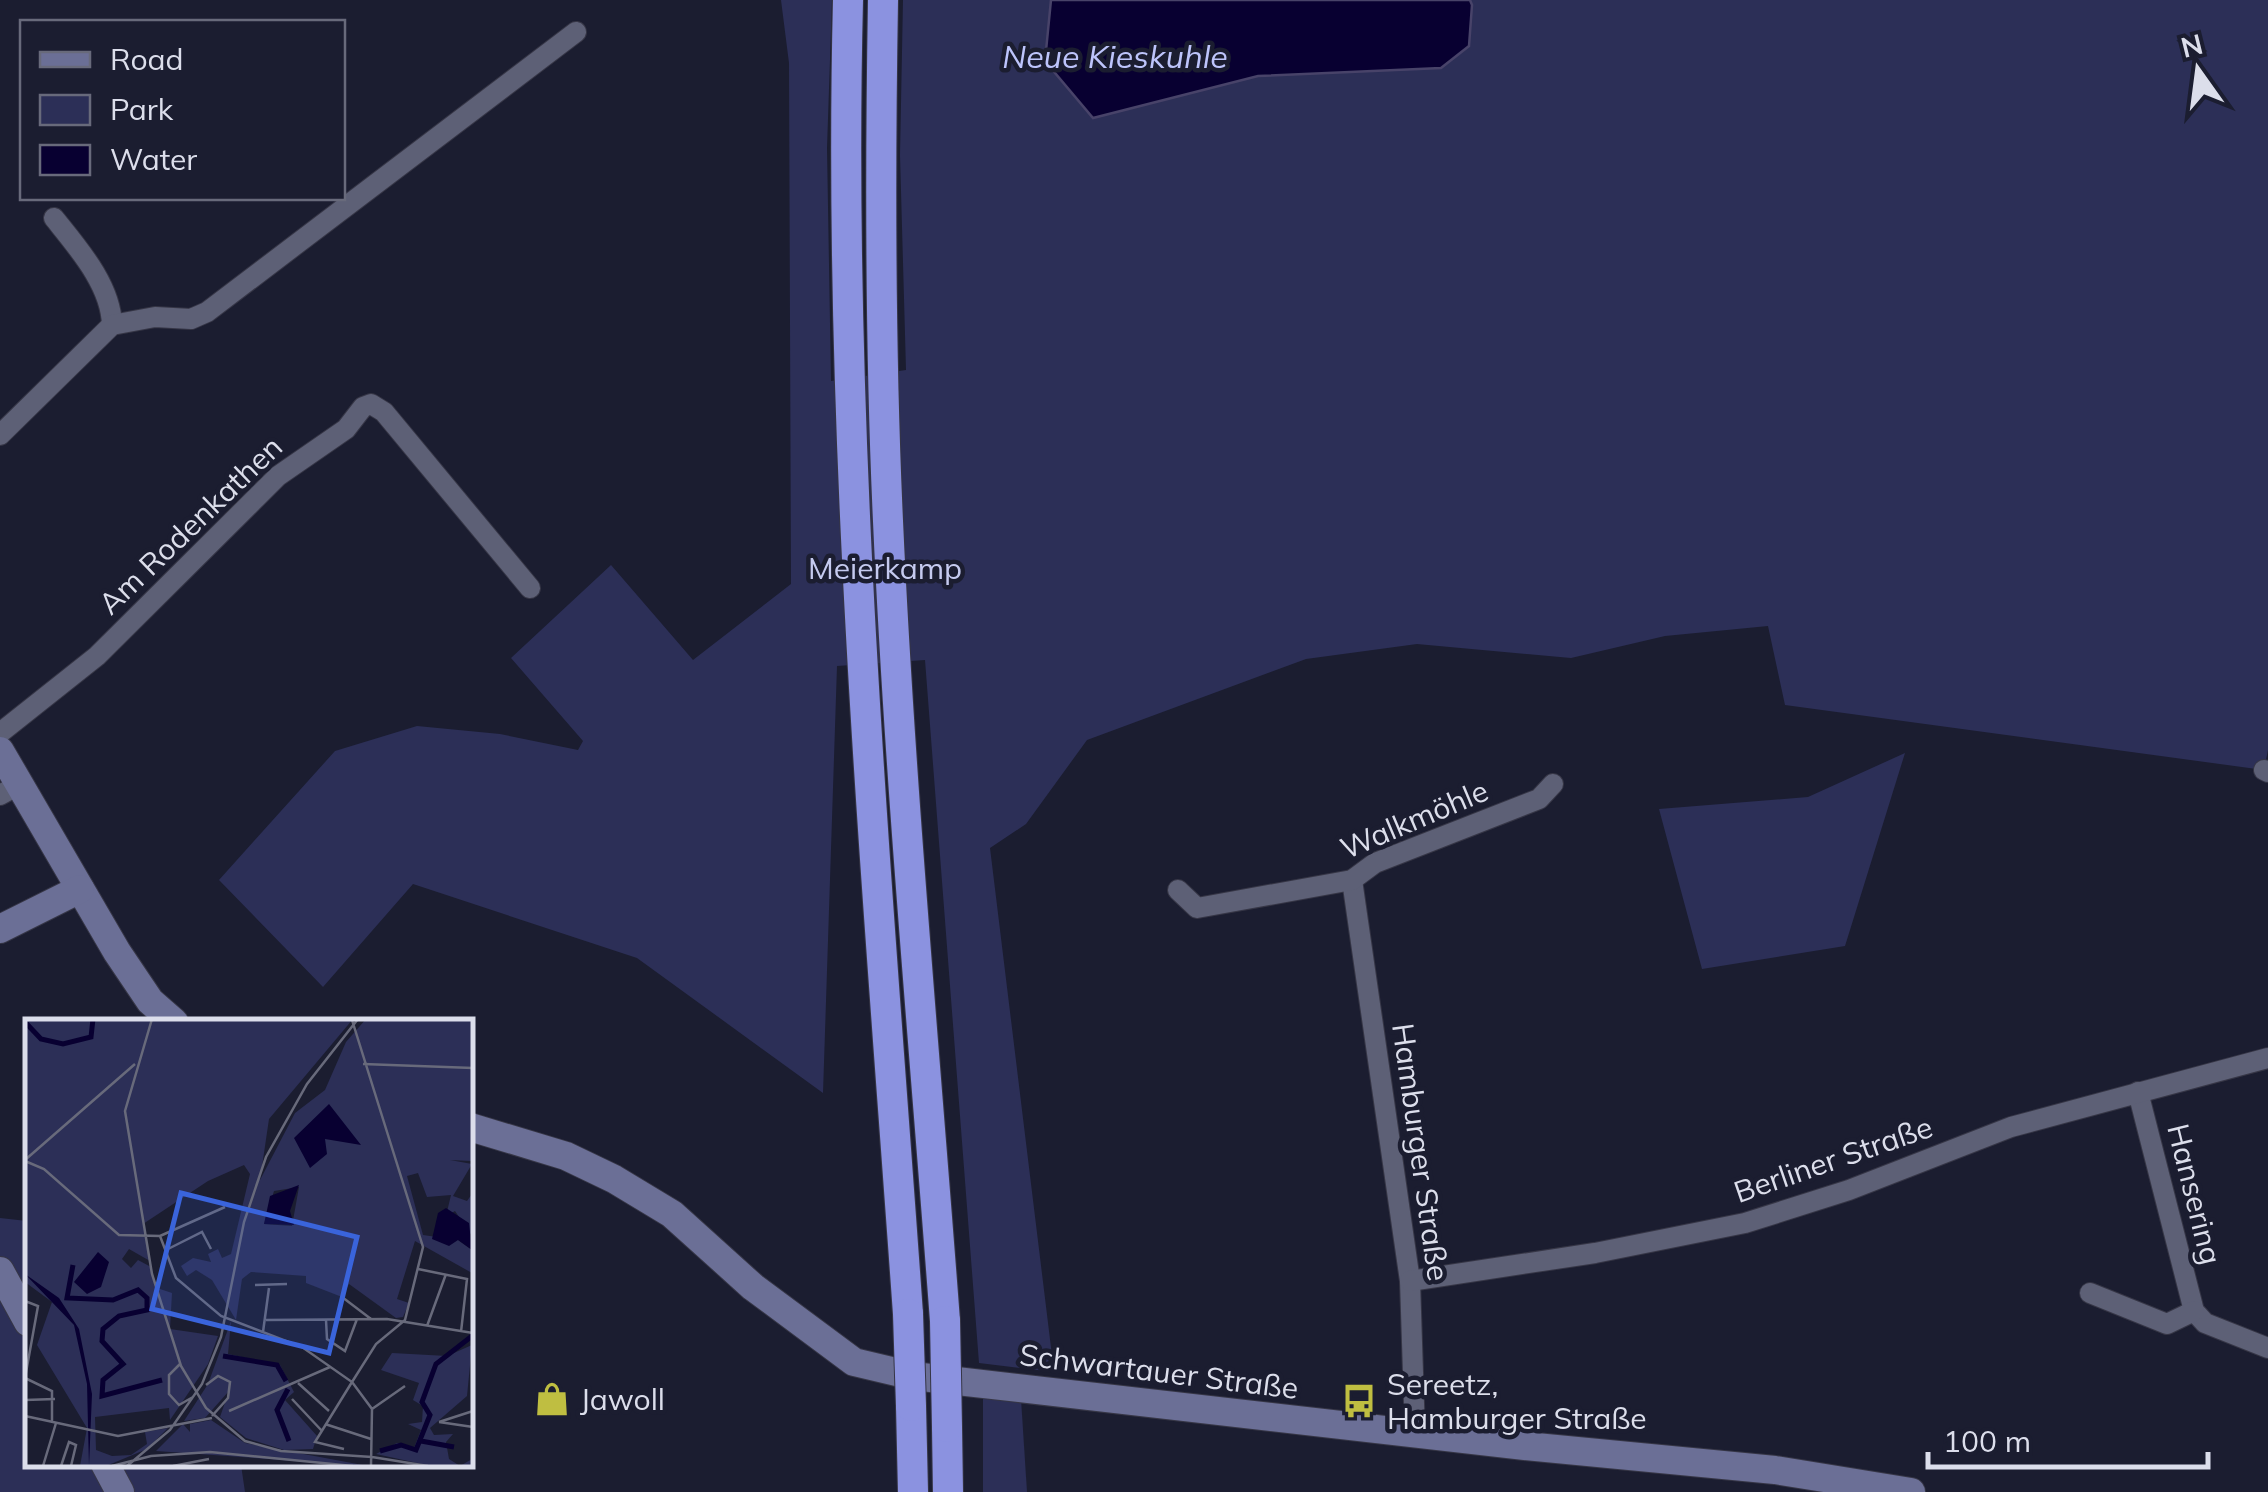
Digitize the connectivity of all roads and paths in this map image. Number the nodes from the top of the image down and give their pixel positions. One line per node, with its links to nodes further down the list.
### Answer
1 (848, 0): 29 (highway, bridge)
2 (883, 0): 30 (highway, bridge)
3 (576, 32): 5 (street)
4 (54, 218): 5 (street)
5 (112, 324): 6 (street)
6 (0, 435)
7 (530, 588): 8 (street, Am Rodenkathen)
8 (0, 733)
9 (0, 750): 11 (street)
10 (1553, 784): 12 (street, Walkmöhle)
11 (10, 789): 13 (street)
12 (1352, 880): 14 (street, Walkmöhle); 21 (street, Hamburger Straße)
13 (80, 889): 15 (street); 16 (street)
14 (1178, 890)
15 (0, 929)
16 (171, 1019)
17 (2268, 1058): 18 (street, Berliner Straße)
18 (2138, 1092): 21 (street, Berliner Straße); 23 (street, Hansering)
19 (472, 1127): 26 (street, Schwartauer Straße)
20 (0, 1271): 24 (street)
21 (1410, 1282): 26 (street, Hamburger Straße)
22 (2090, 1293): 23 (street, Hansering)
23 (2194, 1311): 25 (street, Hansering)
24 (25, 1317)
25 (2268, 1348)
26 (1415, 1434): 31 (street, Schwartauer Straße)
27 (107, 1467): 28 (street)
28 (120, 1492)
29 (913, 1492)
30 (948, 1492)
31 (1910, 1492)

